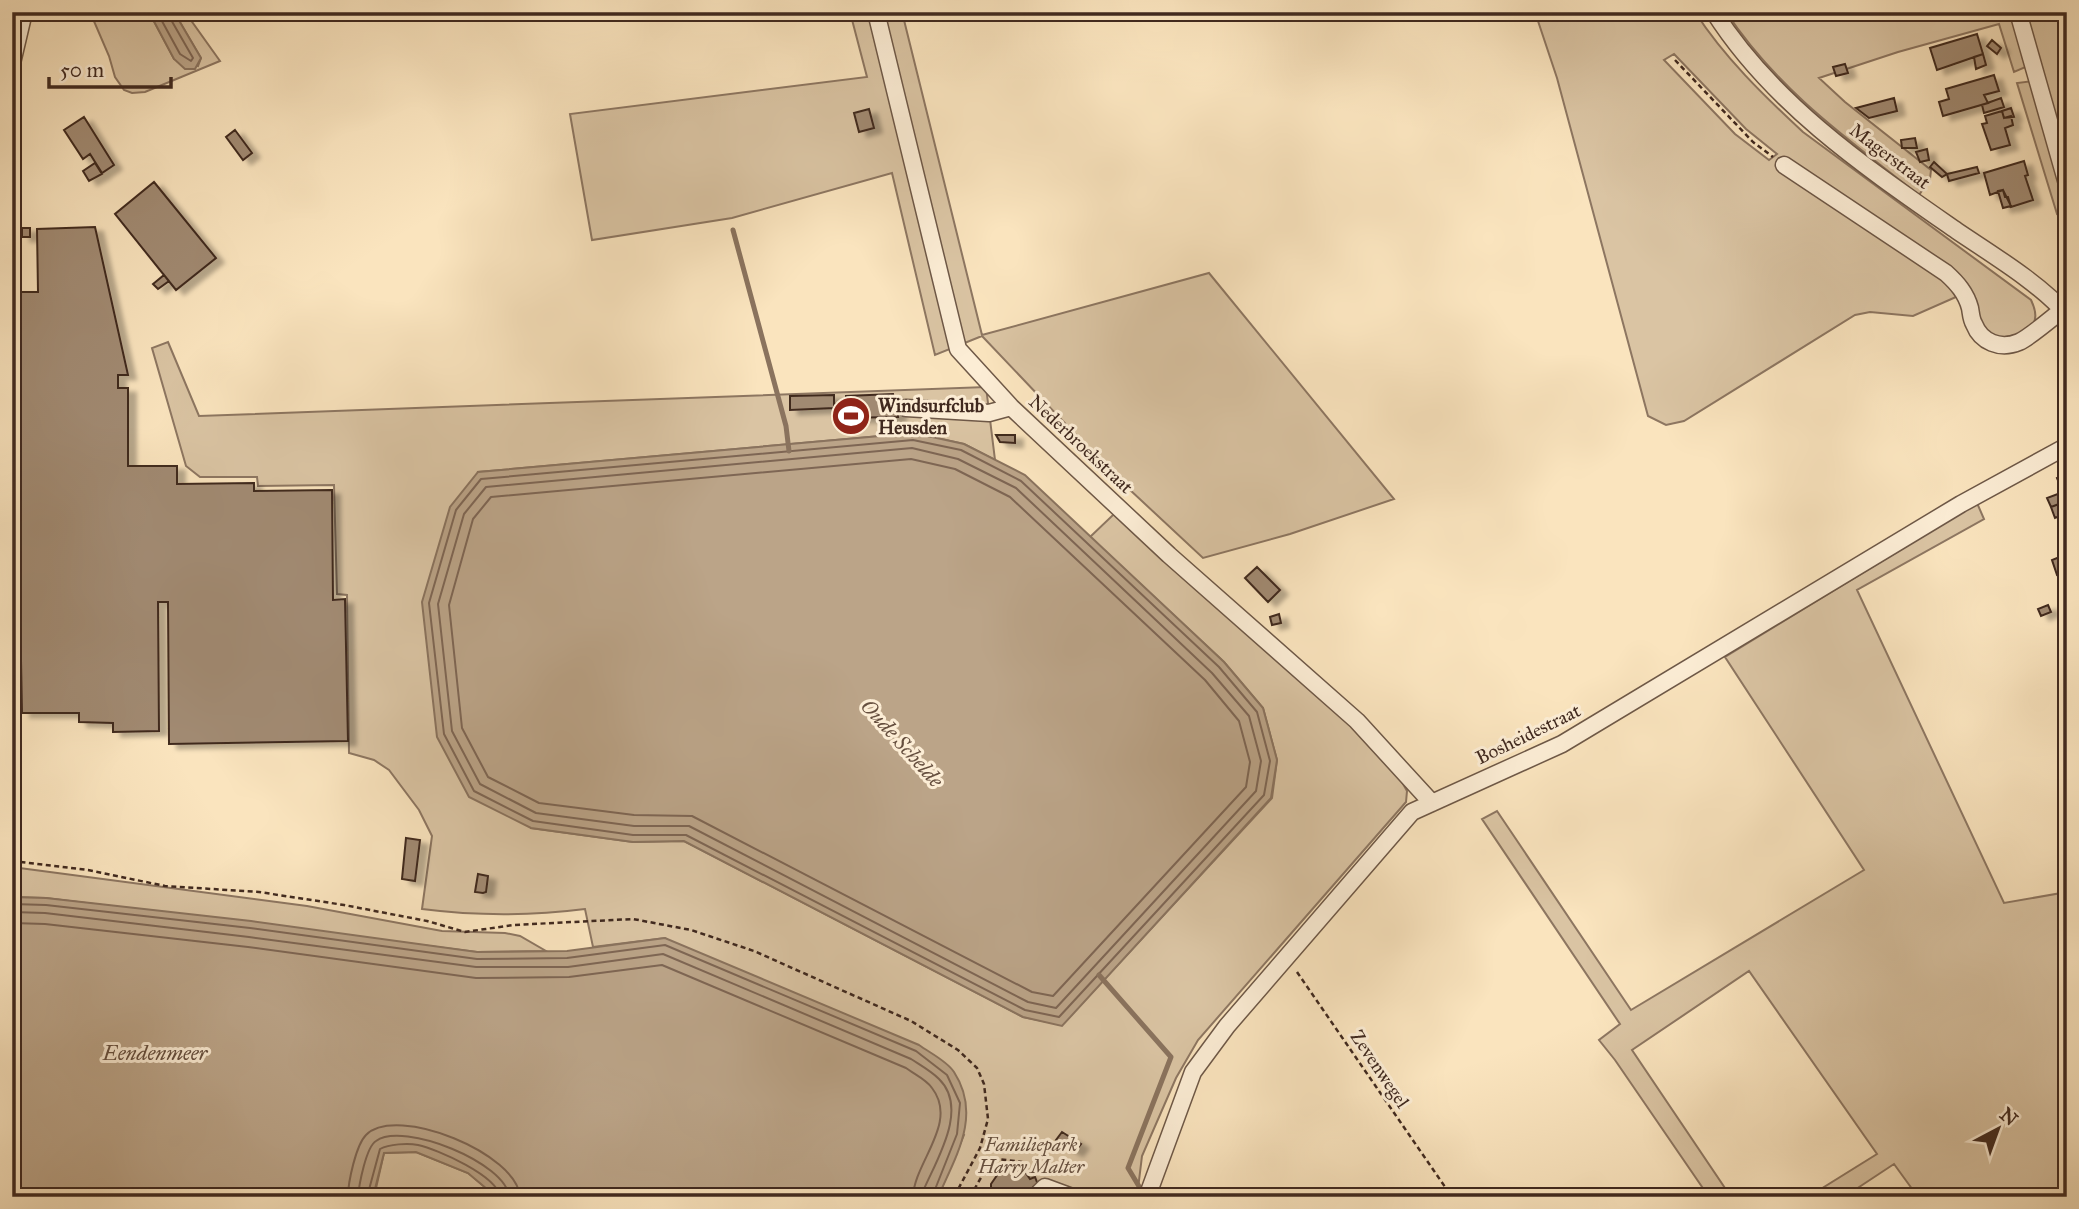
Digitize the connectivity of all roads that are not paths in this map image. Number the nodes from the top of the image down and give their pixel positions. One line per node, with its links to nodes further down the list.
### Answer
1 (24, 12): 5 (street)
2 (876, 12): 9 (street, Nederbroekstraat)
3 (1714, 12): 8 (street, Magerstraat)
4 (2018, 12): 7 (street)
5 (12, 62)
6 (1784, 165): 8 (street, Magerstraat)
7 (2067, 184)
8 (2065, 310)
9 (1011, 407): 10 (street); 12 (street, Nederbroekstraat)
10 (906, 408)
11 (2067, 446): 12 (street, Bosheidestraat)
12 (1432, 803): 15 (street, Bosheidestraat)
13 (1040, 1192): 14 (street)
14 (1072, 1197)
15 (1147, 1197)

